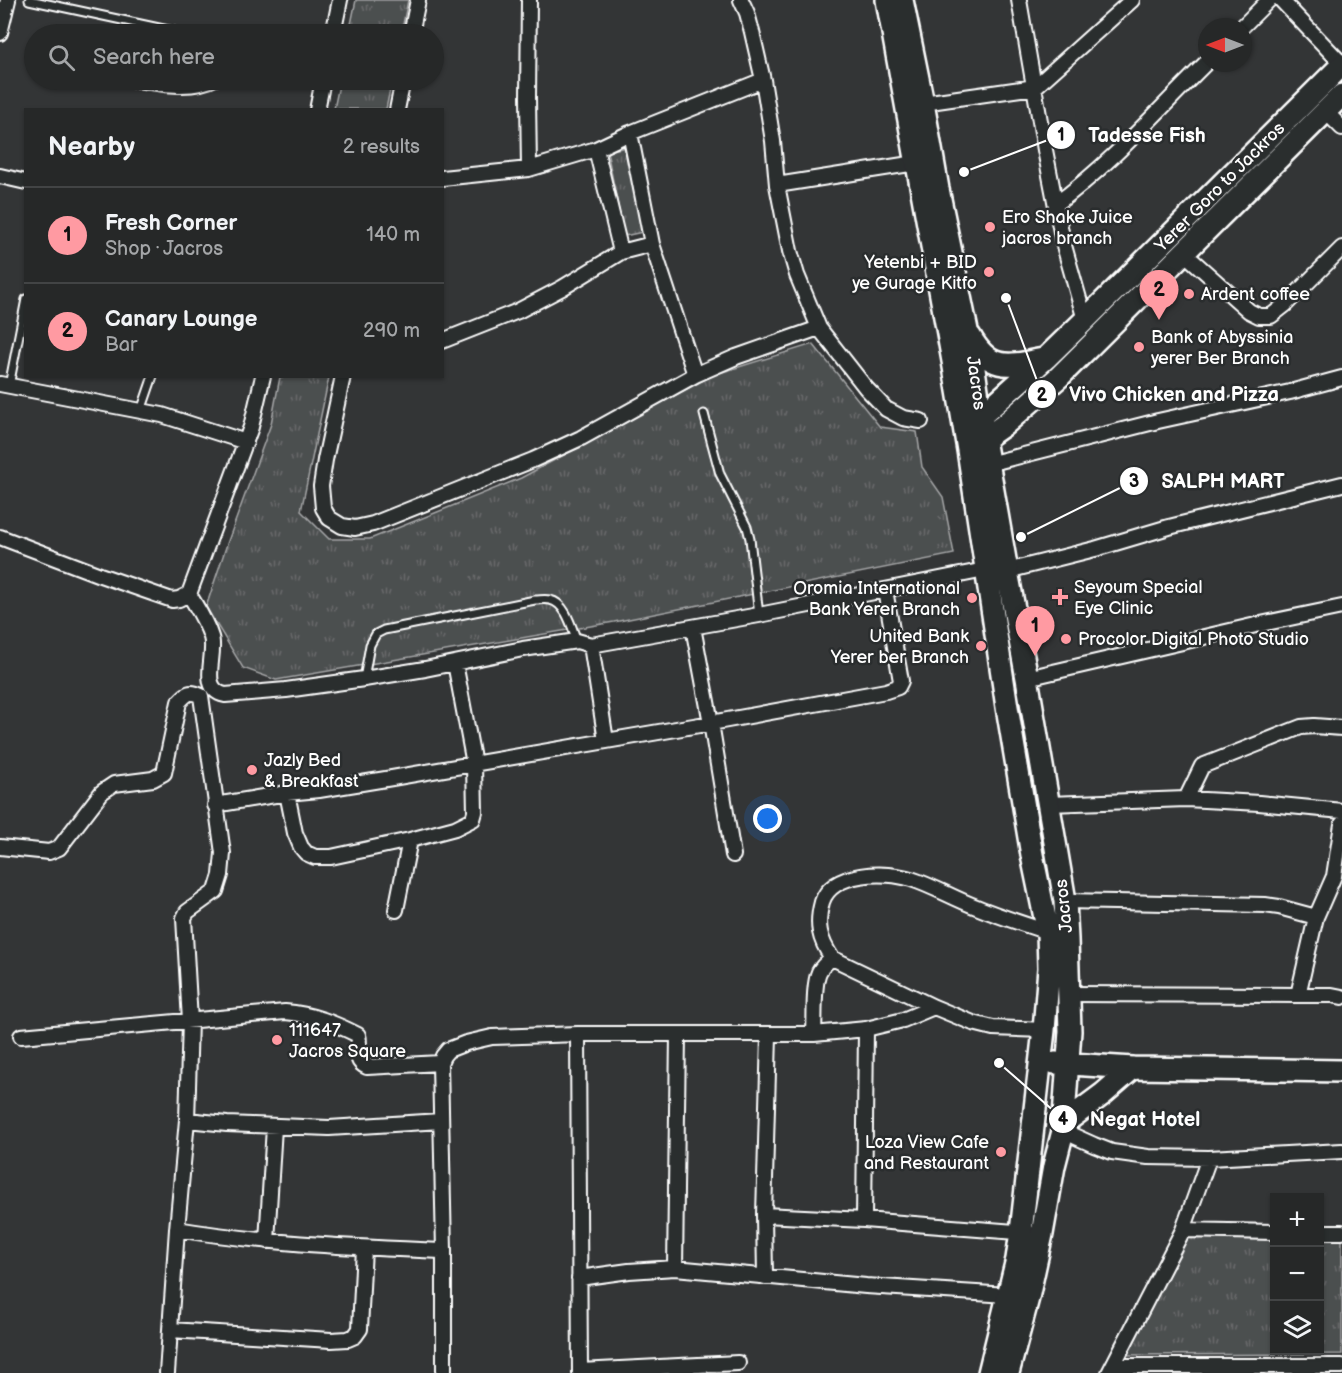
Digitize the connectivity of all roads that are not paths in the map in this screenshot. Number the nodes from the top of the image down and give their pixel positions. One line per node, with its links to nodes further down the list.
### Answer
1 (8, 0): 17 (street)
2 (29, 0): 14 (lane)
3 (340, 0): 15 (street)
4 (418, 0): 16 (street)
5 (530, 0): 33 (street)
6 (741, 0): 20 (street)
7 (887, 0): 32 (main road)
8 (902, 0): 25 (main road, Jacros)
9 (1019, 0): 21 (street)
10 (1269, 0): 13 (street)
11 (1281, 0): 18 (street)
12 (1128, 1): 21 (street)
13 (1251, 18)
14 (141, 24)
15 (335, 24)
16 (413, 24)
17 (0, 33)
18 (1342, 65): 44 (main road, Yerer Goro to Jackros)
19 (1198, 71): 38 (street)
20 (763, 80): 30 (street); 37 (street)
21 (1035, 87): 25 (street); 38 (street)
22 (321, 90): 26 (street)
23 (400, 90): 27 (street)
24 (1342, 94): 28 (main road)
25 (923, 103): 46 (main road, Jacros)
26 (316, 108)
27 (397, 108)
28 (1325, 111): 29 (street); 42 (main road)
29 (1342, 128)
30 (630, 134): 31 (street); 39 (street)
31 (596, 149): 33 (street); 41 (street)
32 (915, 163): 37 (street); 58 (main road)
33 (529, 169): 35 (street)
34 (0, 176): 36 (street)
35 (444, 178)
36 (24, 182)
37 (777, 185): 45 (street)
38 (1056, 204): 44 (street)
39 (652, 244): 41 (street); 49 (street)
40 (1342, 248): 42 (street)
41 (621, 252): 47 (street)
42 (1184, 253): 58 (main road)
43 (24, 307): 54 (lane)
44 (1085, 320): 48 (main road, Yerer Goro to Jackros)
45 (819, 328): 49 (street); 57 (street)
46 (966, 328): 48 (main road); 58 (main road, Jacros)
47 (444, 340)
48 (1046, 358): 58 (main road, Yerer Goro to Jackros)
49 (695, 375): 52 (street)
50 (152, 378): 55 (lane)
51 (263, 378): 59 (street)
52 (343, 378)
53 (1342, 378): 60 (street)
54 (5, 385): 55 (street)
55 (141, 411): 59 (street)
56 (704, 414): 68 (lane)
57 (921, 421)
58 (974, 434): 60 (main road, Jacros); 63 (main road, Jacros)
59 (246, 442): 66 (street)
60 (988, 464): 64 (main road, Jacros)
61 (1342, 484): 64 (street)
62 (0, 537): 66 (street)
63 (986, 570): 65 (street); 91 (main road, Jacros)
64 (1007, 572): 72 (main road, Jacros)
65 (885, 590): 68 (street); 75 (street)
66 (189, 594): 74 (street)
67 (1342, 607): 72 (street)
68 (759, 615): 69 (street)
69 (693, 627): 70 (street); 75 (street)
70 (584, 643): 71 (street); 73 (lane); 77 (street)
71 (455, 663): 73 (street); 78 (street)
72 (1027, 678): 81 (main road, Jacros)
73 (364, 679): 74 (street)
74 (207, 692): 82 (street); 86 (street)
75 (711, 723): 77 (street); 87 (street)
76 (1342, 728): 80 (street)
77 (606, 741): 78 (street)
78 (474, 764): 79 (street); 85 (street)
79 (287, 793): 82 (street); 85 (street)
80 (1186, 799): 81 (street); 83 (street)
81 (1049, 804): 88 (main road, Jacros)
82 (215, 805): 97 (street)
83 (1342, 811)
84 (1342, 824): 90 (street)
85 (410, 840): 89 (street)
86 (0, 847)
87 (733, 855)
88 (1065, 901): 90 (street); 93 (main road, Jacros)
89 (396, 910)
90 (1316, 918): 94 (street)
91 (1047, 933): 92 (street); 99 (main road, Jacros)
92 (832, 958): 96 (street); 102 (street)
93 (1068, 994): 94 (street); 107 (main road, Jacros)
94 (1298, 995): 95 (street)
95 (1342, 997)
96 (934, 1006): 98 (street); 99 (street)
97 (190, 1021): 104 (street); 105 (street); 110 (street)
98 (866, 1029): 102 (street); 117 (street)
99 (1044, 1030): 106 (main road, Jacros)
100 (578, 1034): 101 (street); 105 (street); 129 (street)
101 (678, 1034): 103 (street); 127 (street)
102 (814, 1034): 103 (street)
103 (769, 1035): 116 (street)
104 (21, 1036)
105 (440, 1063): 111 (street)
106 (1040, 1063): 107 (main road); 122 (main road, Jacros)
107 (1068, 1063): 108 (main road); 113 (main road, Jacros)
108 (1132, 1068): 109 (main road); 113 (main road)
109 (1342, 1071)
110 (188, 1120): 112 (street); 118 (street)
111 (441, 1121): 112 (street); 126 (street)
112 (274, 1127): 124 (street)
113 (1063, 1127): 115 (street); 122 (main road, Jacros)
114 (1342, 1151): 115 (street)
115 (1209, 1158): 119 (street)
116 (764, 1215): 117 (street); 128 (street)
117 (864, 1220): 122 (street)
118 (177, 1229): 124 (street); 131 (street)
119 (1183, 1230): 120 (street); 134 (street)
120 (1270, 1232)
121 (1324, 1232): 123 (street)
122 (1032, 1233): 130 (main road, Jacros); 139 (main road, Jacros)
123 (1342, 1233)
124 (267, 1241): 125 (street)
125 (364, 1248): 126 (street); 131 (street)
126 (444, 1251): 137 (street)
127 (675, 1268): 128 (street); 129 (street)
128 (765, 1277): 130 (street)
129 (579, 1278): 135 (street)
130 (1008, 1294): 138 (main road, Jacros)
131 (170, 1330): 136 (street)
132 (738, 1363): 135 (street)
133 (1342, 1366): 134 (street)
134 (1111, 1370)
135 (580, 1372)
136 (167, 1373)
137 (444, 1373)
138 (989, 1373)
139 (1008, 1373)

